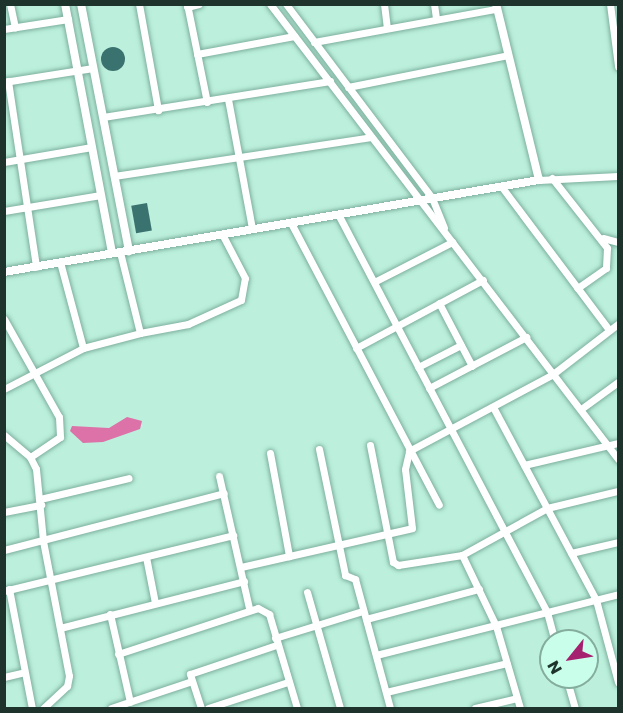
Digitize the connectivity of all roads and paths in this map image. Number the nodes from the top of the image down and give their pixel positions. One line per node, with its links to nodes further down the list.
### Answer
1 (10, 4): 15 (street)
2 (65, 4): 13 (street)
3 (81, 4): 23 (street)
4 (139, 4): 30 (street)
5 (199, 4): 11 (street)
6 (270, 4): 18 (street)
7 (286, 4): 19 (street)
8 (384, 4): 16 (street)
9 (434, 4): 14 (street)
10 (610, 4): 22 (street)
11 (187, 6): 20 (street)
12 (496, 7): 14 (street); 21 (street)
13 (68, 19): 15 (street); 24 (street)
14 (436, 19): 16 (street)
15 (15, 27): 17 (street)
16 (387, 28): 19 (street)
17 (4, 29)
18 (294, 36): 20 (street); 25 (street)
19 (314, 42): 27 (street)
20 (197, 54): 29 (street)
21 (508, 56): 27 (street); 43 (street)
22 (618, 66)
23 (93, 68): 24 (street); 31 (street)
24 (77, 69): 26 (street); 32 (street)
25 (330, 81): 28 (street); 33 (street)
26 (6, 82): 35 (street)
27 (348, 87): 46 (street)
28 (228, 99): 29 (street); 36 (street)
29 (207, 102): 30 (street)
30 (158, 110): 31 (street)
31 (103, 120): 32 (street); 37 (street)
32 (88, 126): 34 (street)
33 (371, 137): 36 (street); 47 (street)
34 (92, 147): 35 (street); 39 (street)
35 (19, 159): 38 (street); 48 (street)
36 (239, 159): 40 (street); 52 (street)
37 (111, 160): 39 (street); 40 (street)
38 (4, 162)
39 (94, 162): 45 (street)
40 (114, 176): 57 (street)
41 (618, 176): 42 (street)
42 (552, 178): 43 (street); 54 (street)
43 (539, 180): 44 (street)
44 (501, 186): 46 (street); 63 (street)
45 (100, 195): 48 (street); 57 (street)
46 (432, 198): 47 (street); 55 (street)
47 (420, 200): 50 (street); 55 (street)
48 (26, 207): 49 (street); 59 (street)
49 (4, 211)
50 (338, 214): 51 (street); 62 (street)
51 (291, 223): 52 (street); 73 (street)
52 (252, 230): 53 (street)
53 (222, 234): 57 (street); 69 (street)
54 (603, 238): 56 (street); 63 (street)
55 (450, 239): 61 (street); 62 (street)
56 (618, 242)
57 (120, 252): 58 (street); 69 (street)
58 (60, 262): 59 (street); 72 (street)
59 (36, 267): 60 (street)
60 (4, 272)
61 (483, 280): 64 (street); 70 (street)
62 (374, 282): 67 (street)
63 (577, 288): 68 (street)
64 (439, 303): 67 (street); 71 (street)
65 (4, 319): 76 (street)
66 (618, 324): 68 (street)
67 (397, 326): 73 (street); 75 (street)
68 (609, 330): 77 (street)
69 (140, 333): 72 (street)
70 (526, 337): 74 (street); 77 (street)
71 (461, 345): 74 (street); 75 (street)
72 (83, 348): 76 (street)
73 (356, 348): 89 (street)
74 (472, 366): 79 (street)
75 (418, 367): 79 (street)
76 (34, 372): 80 (street); 91 (street)
77 (553, 374): 81 (street); 82 (street)
78 (618, 382): 82 (street)
79 (429, 388): 83 (street)
80 (4, 389)
81 (493, 407): 83 (street); 93 (street)
82 (581, 410): 86 (street)
83 (451, 429): 89 (street); 102 (street)
84 (5, 435): 91 (street)
85 (618, 442): 86 (street)
86 (608, 444): 92 (street); 93 (street)
87 (370, 445): 103 (street)
88 (319, 449): 107 (street)
89 (409, 451): 99 (street); 103 (street)
90 (270, 453): 112 (street)
91 (30, 457): 98 (street)
92 (618, 459)
93 (524, 465): 100 (street)
94 (219, 476): 97 (street)
95 (129, 478): 98 (street)
96 (618, 491): 100 (street)
97 (224, 493): 104 (street); 105 (street)
98 (40, 502): 101 (street); 105 (street)
99 (439, 505)
100 (547, 508): 102 (street); 109 (street)
101 (4, 512)
102 (504, 531): 110 (street); 124 (street)
103 (386, 534): 107 (street); 110 (street)
104 (233, 535): 111 (street); 113 (street)
105 (43, 541): 108 (street); 114 (street)
106 (618, 542): 109 (street)
107 (337, 545): 112 (street); 123 (street)
108 (4, 550)
109 (571, 553): 120 (street)
110 (462, 555): 116 (street)
111 (146, 556): 114 (street); 121 (street)
112 (289, 556): 113 (street)
113 (241, 567): 115 (street)
114 (52, 579): 117 (street); 129 (street)
115 (243, 581): 121 (street); 122 (street)
116 (479, 589): 126 (street); 128 (street)
117 (7, 590): 136 (street)
118 (307, 592): 127 (street)
119 (618, 594): 120 (street)
120 (596, 600): 124 (street); 134 (street)
121 (155, 603): 125 (street)
122 (249, 608): 131 (street); 132 (street)
123 (363, 610): 126 (street); 127 (street)
124 (547, 612): 128 (street); 130 (street)
125 (110, 614): 129 (street); 132 (street)
126 (366, 619): 133 (street)
127 (317, 625): 131 (street); 152 (street)
128 (496, 626): 133 (street); 135 (street)
129 (60, 627): 146 (street)
130 (552, 629)
131 (276, 641): 138 (street); 139 (street)
132 (118, 654): 144 (street)
133 (376, 655): 142 (street)
134 (616, 661): 140 (street)
135 (507, 663): 142 (street); 143 (street)
136 (22, 673): 137 (street); 145 (street)
137 (4, 677)
138 (192, 681): 144 (street); 149 (street)
139 (288, 682): 150 (street); 151 (street)
140 (618, 682)
141 (569, 689): 156 (street)
142 (386, 692): 153 (street)
143 (517, 698): 154 (street); 155 (street)
144 (132, 701): 147 (street); 148 (street)
145 (32, 708)
146 (44, 708)
147 (111, 708)
148 (137, 708)
149 (201, 708)
150 (208, 708)
151 (297, 708)
152 (340, 708)
153 (390, 708)
154 (475, 708)
155 (520, 708)
156 (575, 708)

